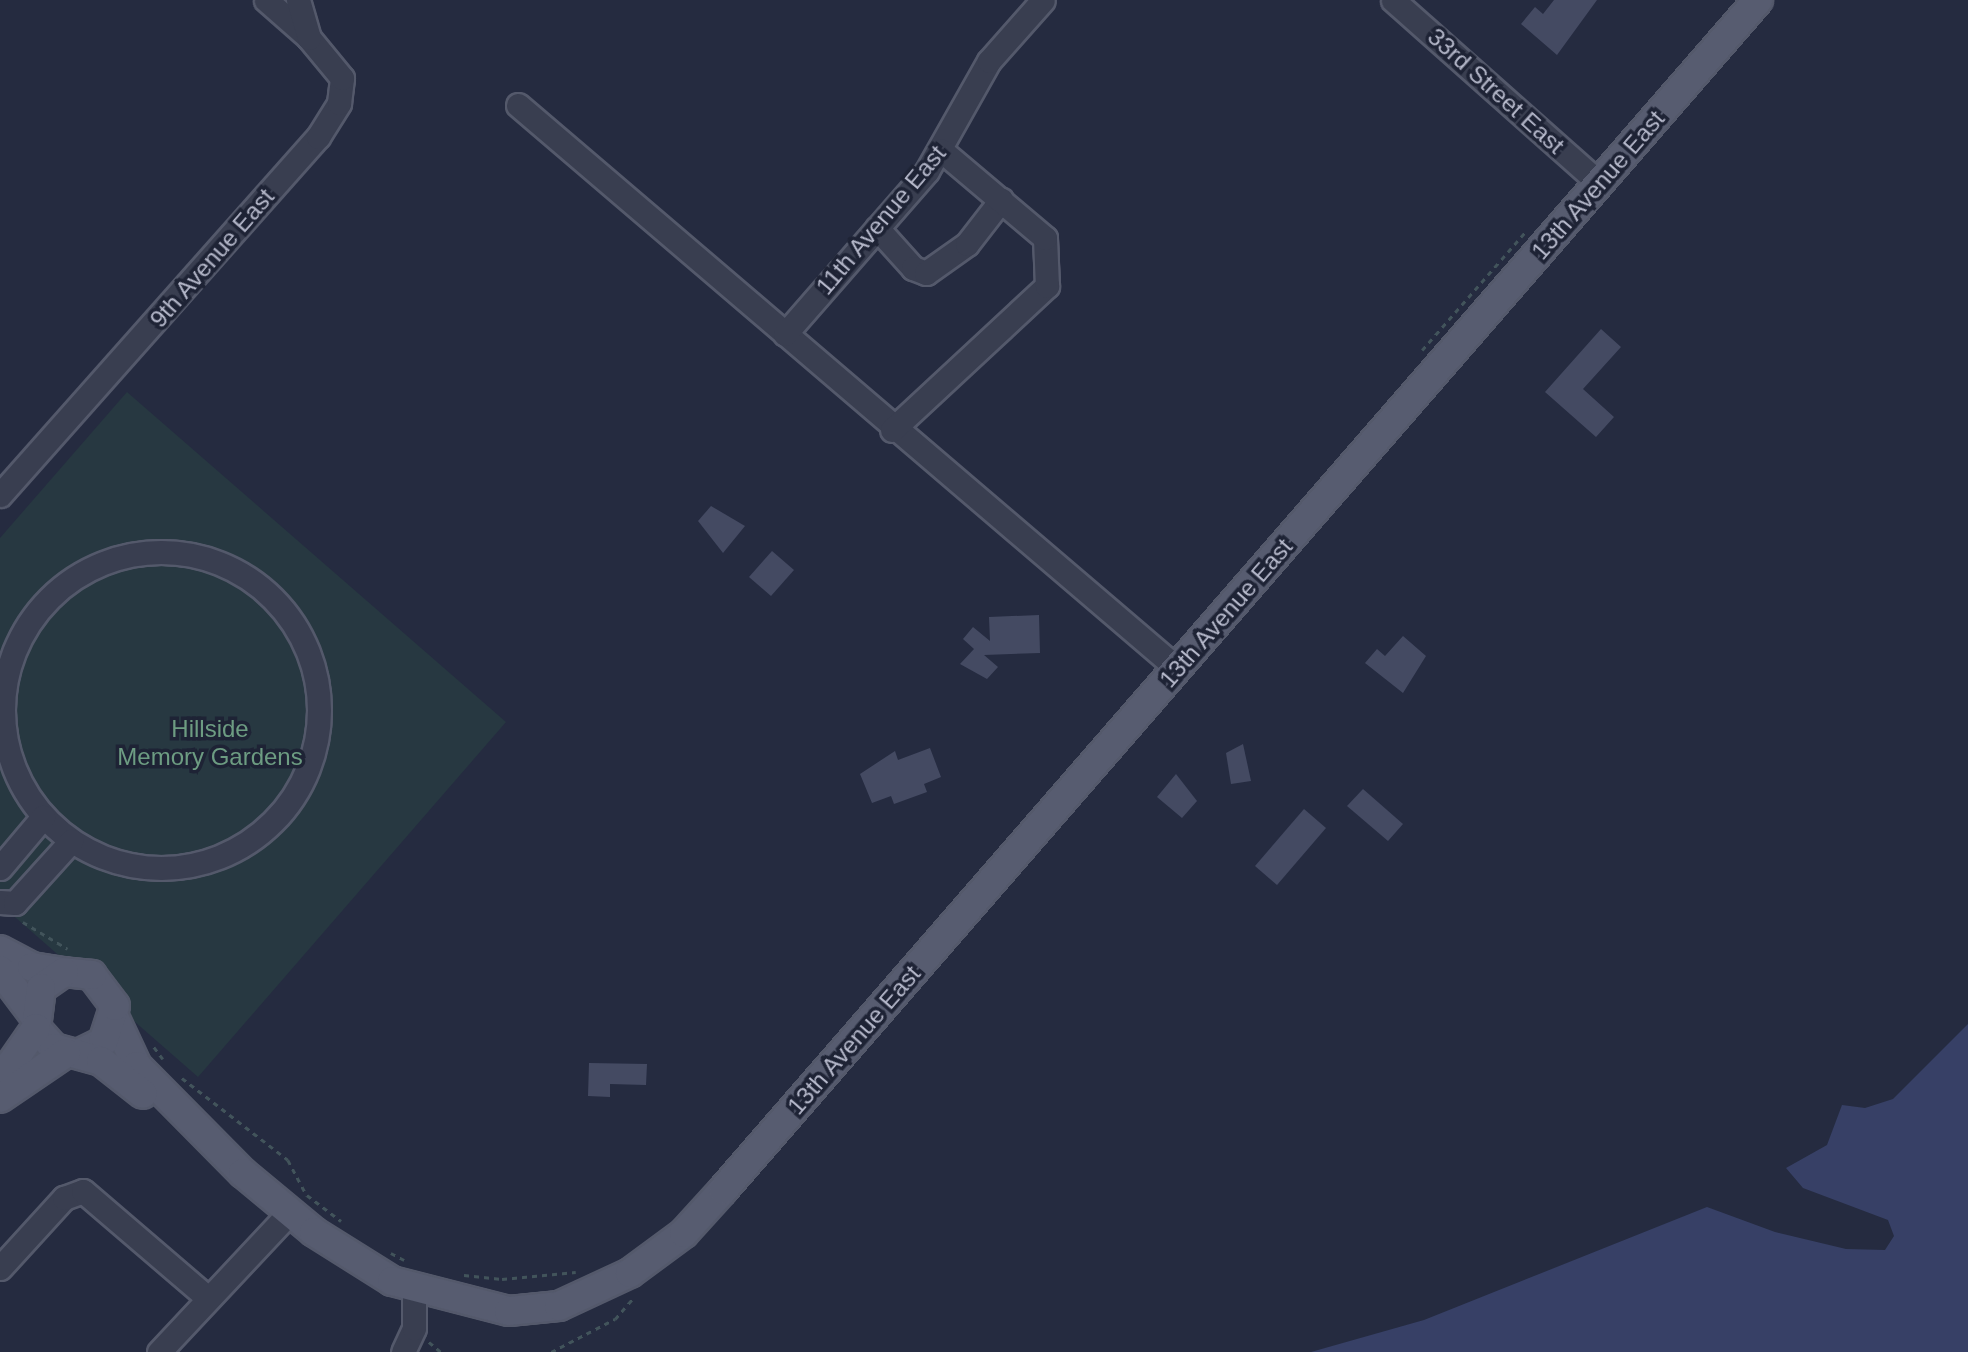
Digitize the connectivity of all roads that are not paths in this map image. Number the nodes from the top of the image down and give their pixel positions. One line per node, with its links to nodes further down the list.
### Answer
1 (267, 0): 6 (street)
2 (298, 0): 6 (street, 9th Avenue East)
3 (1042, 0): 8 (street, 11th Avenue East)
4 (1393, 0): 9 (street, 33rd Street East)
5 (1758, 0): 9 (main road, 13th Avenue East)
6 (309, 38): 14 (street, 9th Avenue East)
7 (518, 105): 12 (street)
8 (941, 150): 10 (street); 11 (street, 11th Avenue East)
9 (1599, 183): 15 (main road, 13th Avenue East)
10 (1001, 200): 11 (street); 13 (street)
11 (877, 228): 12 (street, 11th Avenue East)
12 (785, 334): 13 (street)
13 (892, 430): 15 (street)
14 (0, 495)
15 (1178, 669): 31 (main road, 13th Avenue East)
16 (43, 817): 17 (street); 17 (street); 18 (street)
17 (71, 841): 19 (street)
18 (0, 868)
19 (0, 902)
20 (0, 950): 21 (main road)
21 (72, 963): 23 (main road); 24 (main road)
22 (0, 970): 24 (main road)
23 (115, 1019): 25 (main road); 28 (main road)
24 (34, 1021): 25 (main road); 26 (main road)
25 (73, 1053): 27 (main road); 28 (main road)
26 (0, 1080)
27 (0, 1098)
28 (243, 1173): 29 (main road, 13th Avenue East)
29 (289, 1213): 31 (main road, 13th Avenue East); 32 (street)
30 (0, 1269): 32 (street)
31 (415, 1276): 34 (street)
32 (208, 1298): 33 (street)
33 (159, 1352)
34 (403, 1352)

